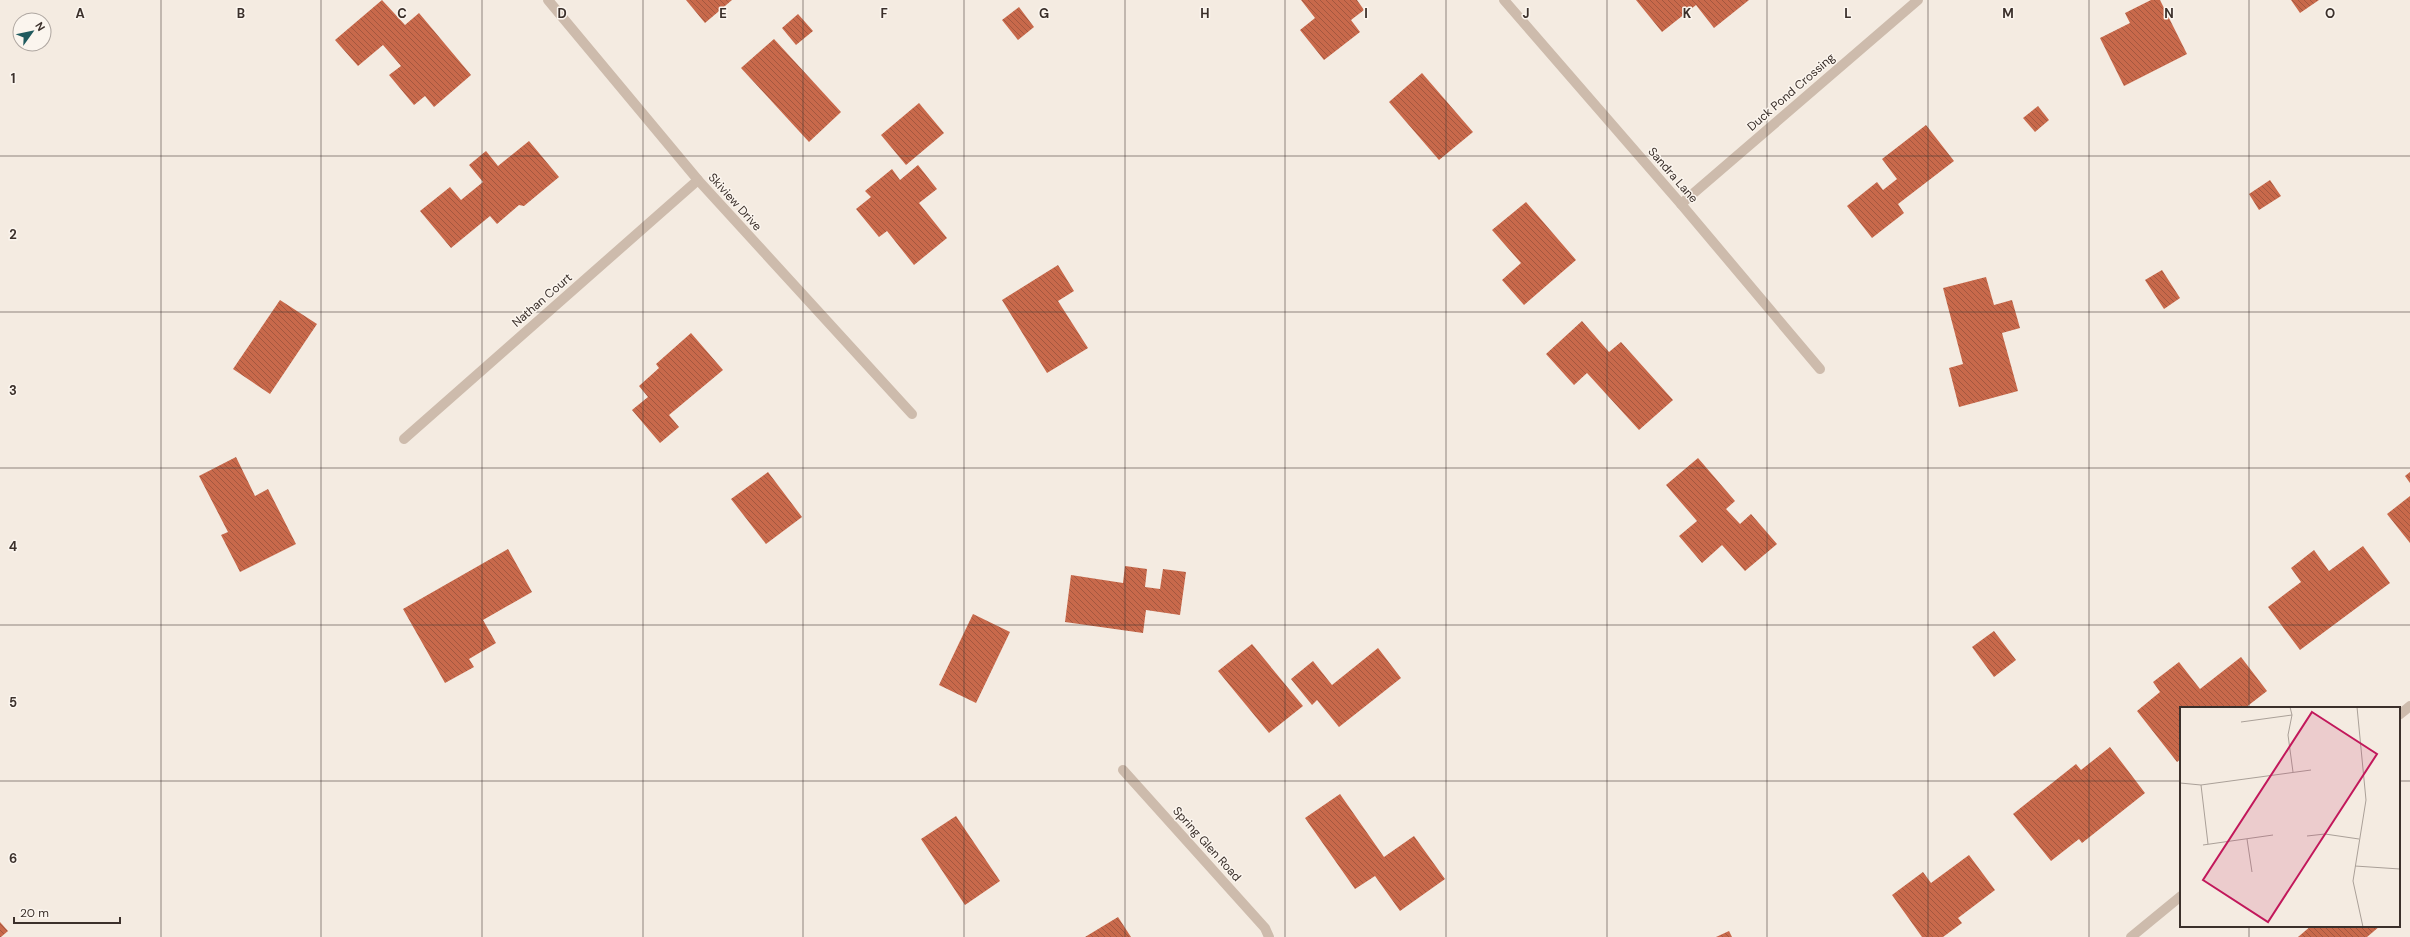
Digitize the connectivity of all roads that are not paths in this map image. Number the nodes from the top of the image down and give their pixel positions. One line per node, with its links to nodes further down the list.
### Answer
1 (548, 0): 4 (street, Skiview Drive)
2 (1504, 0): 5 (street, Sandra Lane)
3 (1918, 0): 5 (street, Duck Pond Crossing)
4 (698, 180): 7 (street, Skiview Drive); 8 (street, Nathan Court)
5 (1682, 204): 6 (street, Sandra Lane)
6 (1820, 369)
7 (912, 414)
8 (404, 439)
9 (2410, 706): 10 (street)
10 (2400, 714)
11 (1123, 770): 13 (street, Spring Glen Road)
12 (2180, 897): 14 (street)
13 (1269, 937)
14 (2131, 937)

